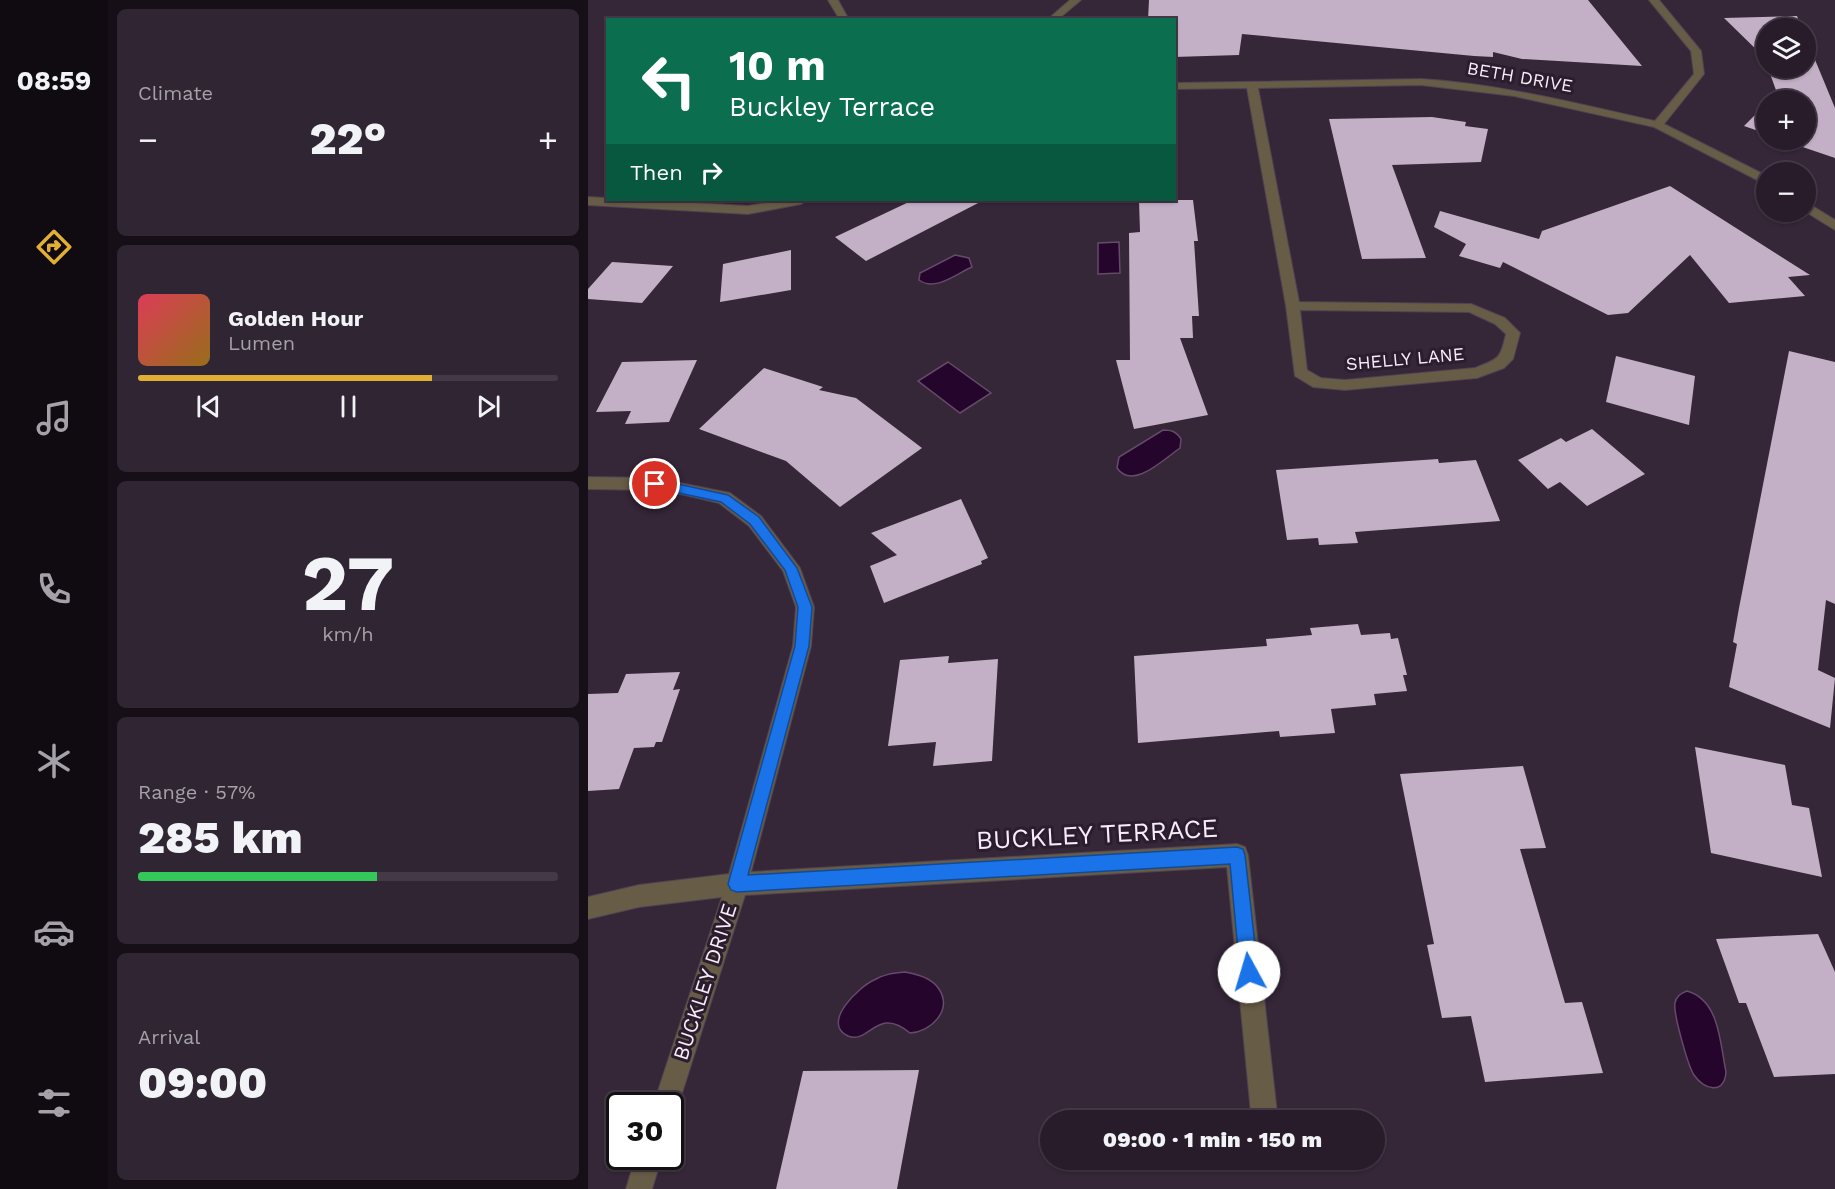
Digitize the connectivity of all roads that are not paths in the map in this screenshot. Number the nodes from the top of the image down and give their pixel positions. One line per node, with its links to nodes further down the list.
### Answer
1 (833, 0): 4 (street)
2 (1076, 0): 5 (street)
3 (1654, 0): 8 (street)
4 (844, 18)
5 (1054, 18)
6 (1176, 86): 7 (street, BETH DRIVE)
7 (1252, 86): 8 (street, BETH DRIVE); 14 (street, SHELLY LANE)
8 (1658, 125): 9 (street, BETH DRIVE)
9 (1756, 176)
10 (588, 201): 11 (street)
11 (796, 201)
12 (1816, 213): 13 (street)
13 (1835, 226)
14 (1293, 306): 14 (street, SHELLY LANE)
15 (588, 483): 16 (street, BUCKLEY DRIVE)
16 (737, 884): 17 (street); 18 (street, BUCKLEY DRIVE); 19 (street, BUCKLEY TERRACE)
17 (588, 908)
18 (670, 1092)
19 (1264, 1110)
20 (645, 1170): 21 (street)
21 (639, 1189)

